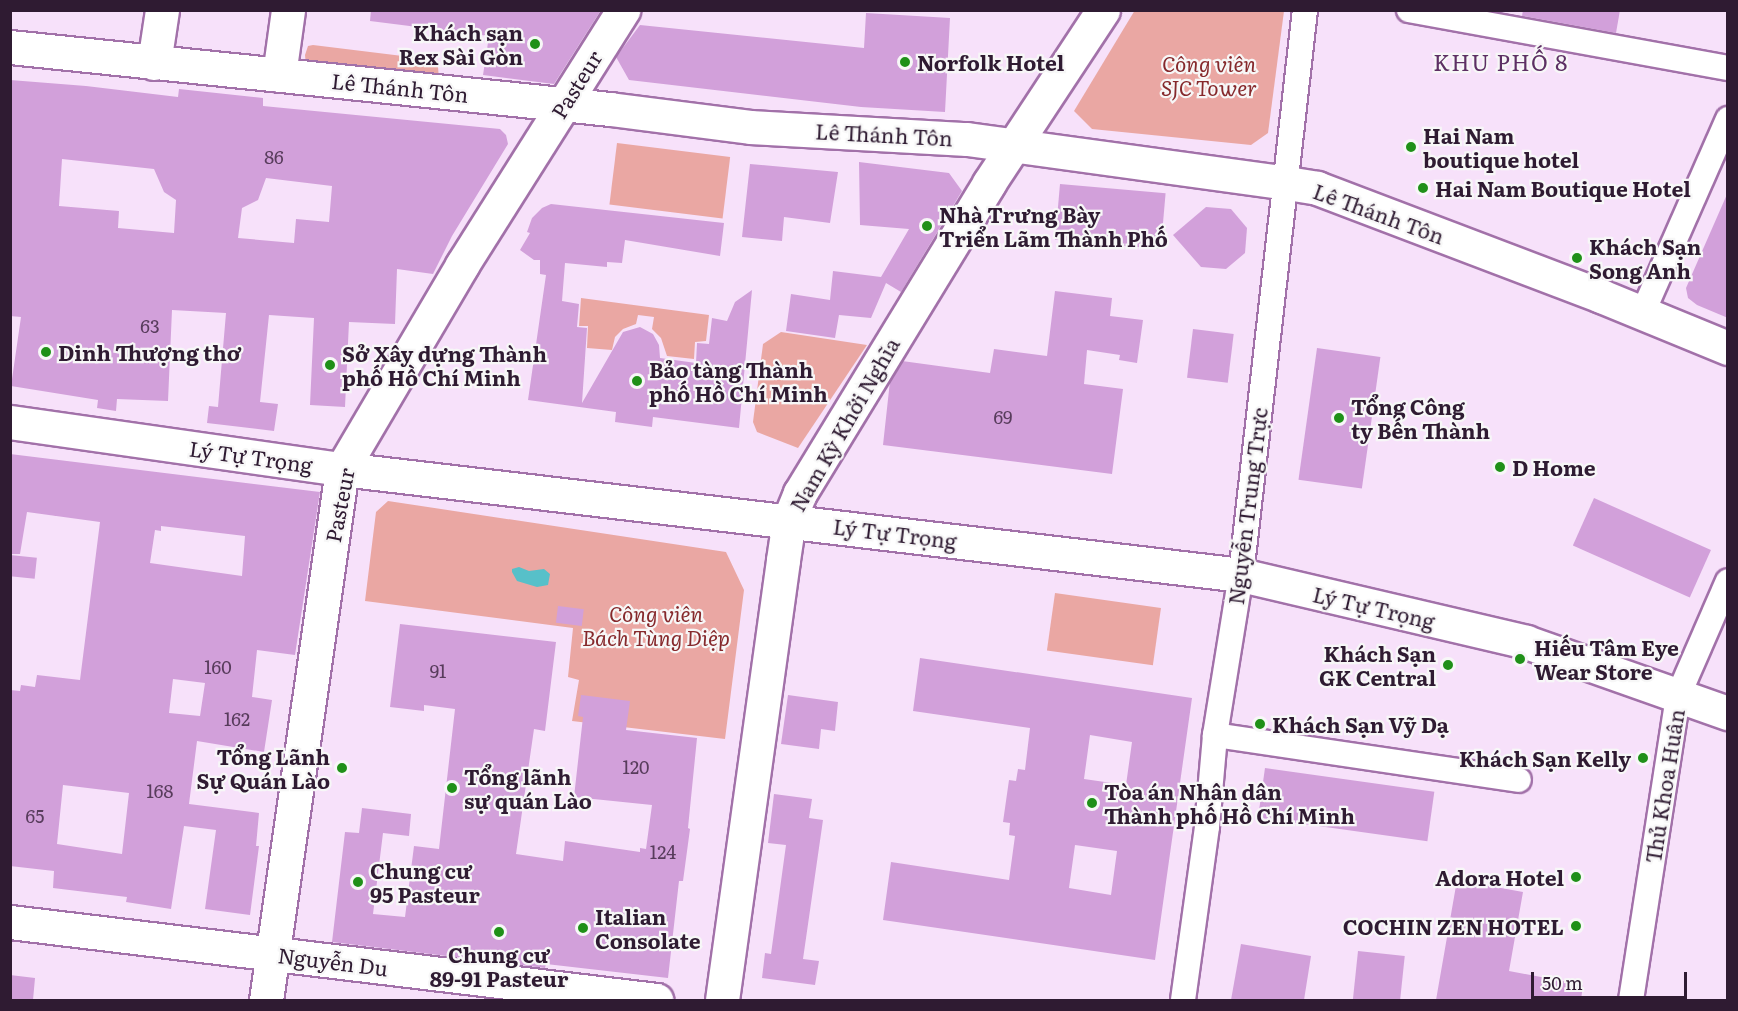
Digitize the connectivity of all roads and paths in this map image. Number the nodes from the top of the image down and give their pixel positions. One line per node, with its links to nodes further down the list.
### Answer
1 (162, 10): 8 (street)
2 (288, 10): 10 (street)
3 (623, 10): 11 (street, Pasteur)
4 (1103, 10): 13 (street, Nam Kỳ Khởi Nghĩa)
5 (1305, 10): 14 (street, Nguyễn Trung Trực)
6 (1409, 10): 9 (street)
7 (10, 47): 8 (street, Lê Thánh Tôn)
8 (154, 63): 10 (street, Lê Thánh Tôn)
9 (1728, 68)
10 (279, 75): 11 (street, Lê Thánh Tôn)
11 (564, 104): 13 (street, Lê Thánh Tôn); 18 (street, Pasteur)
12 (1728, 119): 15 (street)
13 (1013, 146): 14 (street, Lê Thánh Tôn); 19 (street, Nam Kỳ Khởi Nghĩa)
14 (1287, 183): 15 (street, Lê Thánh Tôn); 20 (street, Nguyễn Trung Trực)
15 (1642, 312): 16 (street, Lê Thánh Tôn)
16 (1728, 348)
17 (10, 422): 18 (street, Lý Tự Trọng)
18 (342, 469): 19 (street, Lý Tự Trọng); 27 (street, Pasteur)
19 (789, 520): 20 (street, Lý Tự Trọng); 30 (street, Nam Kỳ Khởi Nghĩa)
20 (1241, 575): 22 (street, Lý Tự Trọng); 24 (street, Nguyễn Trung Trực)
21 (1728, 581): 22 (street, Thủ Khoa Huân)
22 (1678, 696): 23 (street, Lý Tự Trọng); 32 (street, Thủ Khoa Huân)
23 (1728, 713)
24 (1215, 735): 25 (street); 31 (street, Nguyễn Trung Trực)
25 (1519, 780)
26 (10, 922): 27 (street, Nguyễn Du)
27 (273, 954): 28 (street, Pasteur); 29 (street, Nguyễn Du)
28 (267, 1000)
29 (656, 1000)
30 (722, 1000)
31 (1183, 1000)
32 (1631, 1000)

